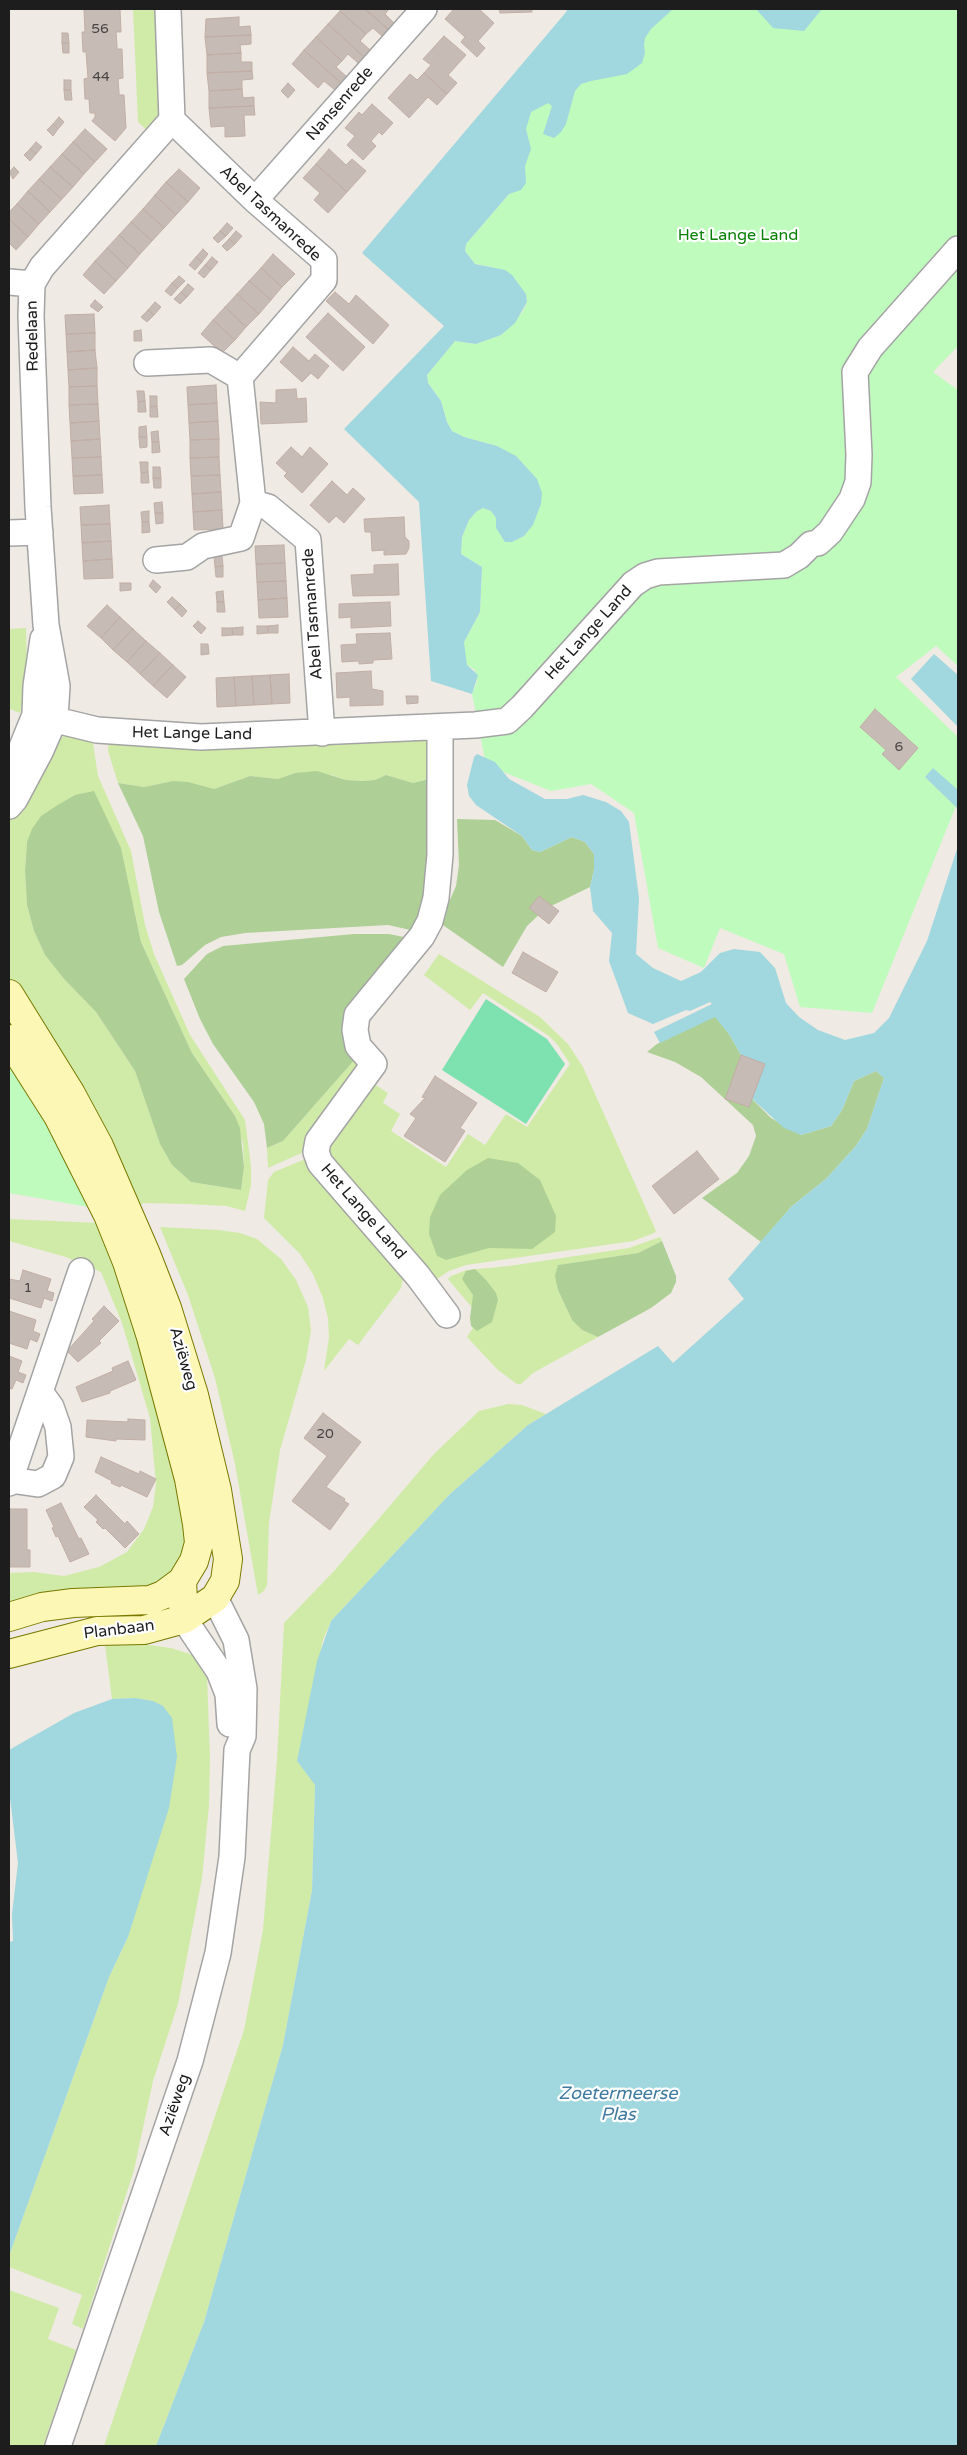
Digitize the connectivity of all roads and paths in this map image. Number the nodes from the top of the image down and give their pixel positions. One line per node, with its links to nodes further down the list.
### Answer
1 (168, 9): 3 (street)
2 (424, 9): 4 (street, Nansenrede)
3 (172, 120): 4 (street, Abel Tasmanrede); 6 (street, Redelaan)
4 (255, 200): 8 (street, Abel Tasmanrede)
5 (958, 249): 14 (street, Het Lange Land)
6 (21, 283): 10 (street, Redelaan)
7 (147, 363): 8 (street)
8 (240, 377): 9 (street)
9 (253, 503): 12 (street); 15 (street, Abel Tasmanrede)
10 (40, 532): 11 (street); 13 (street, Redelaan)
11 (9, 533)
12 (156, 560)
13 (45, 717): 15 (street, Het Lange Land); 16 (street, Redelaan); 17 (street, Redelaan)
14 (440, 727): 15 (street, Het Lange Land); 23 (street, Het Lange Land)
15 (322, 733)
16 (9, 778)
17 (9, 806)
18 (9, 994): 20 (street, Aziëweg)
19 (9, 1039): 20 (street, Aziëweg)
20 (87, 1147): 21 (street, Aziëweg)
21 (137, 1258): 26 (street, Aziëweg); 27 (street, Aziëweg)
22 (81, 1271): 24 (street)
23 (448, 1315)
24 (40, 1392): 25 (street); 25 (street)
25 (9, 1481)
26 (182, 1581): 27 (street); 28 (street, Planbaan); 29 (street)
27 (215, 1598): 29 (street, Planbaan); 31 (street, Aziëweg)
28 (9, 1617)
29 (184, 1619): 30 (street, Planbaan); 31 (street, Aziëweg)
30 (9, 1654)
31 (237, 1750): 32 (street, Aziëweg)
32 (58, 2446)

